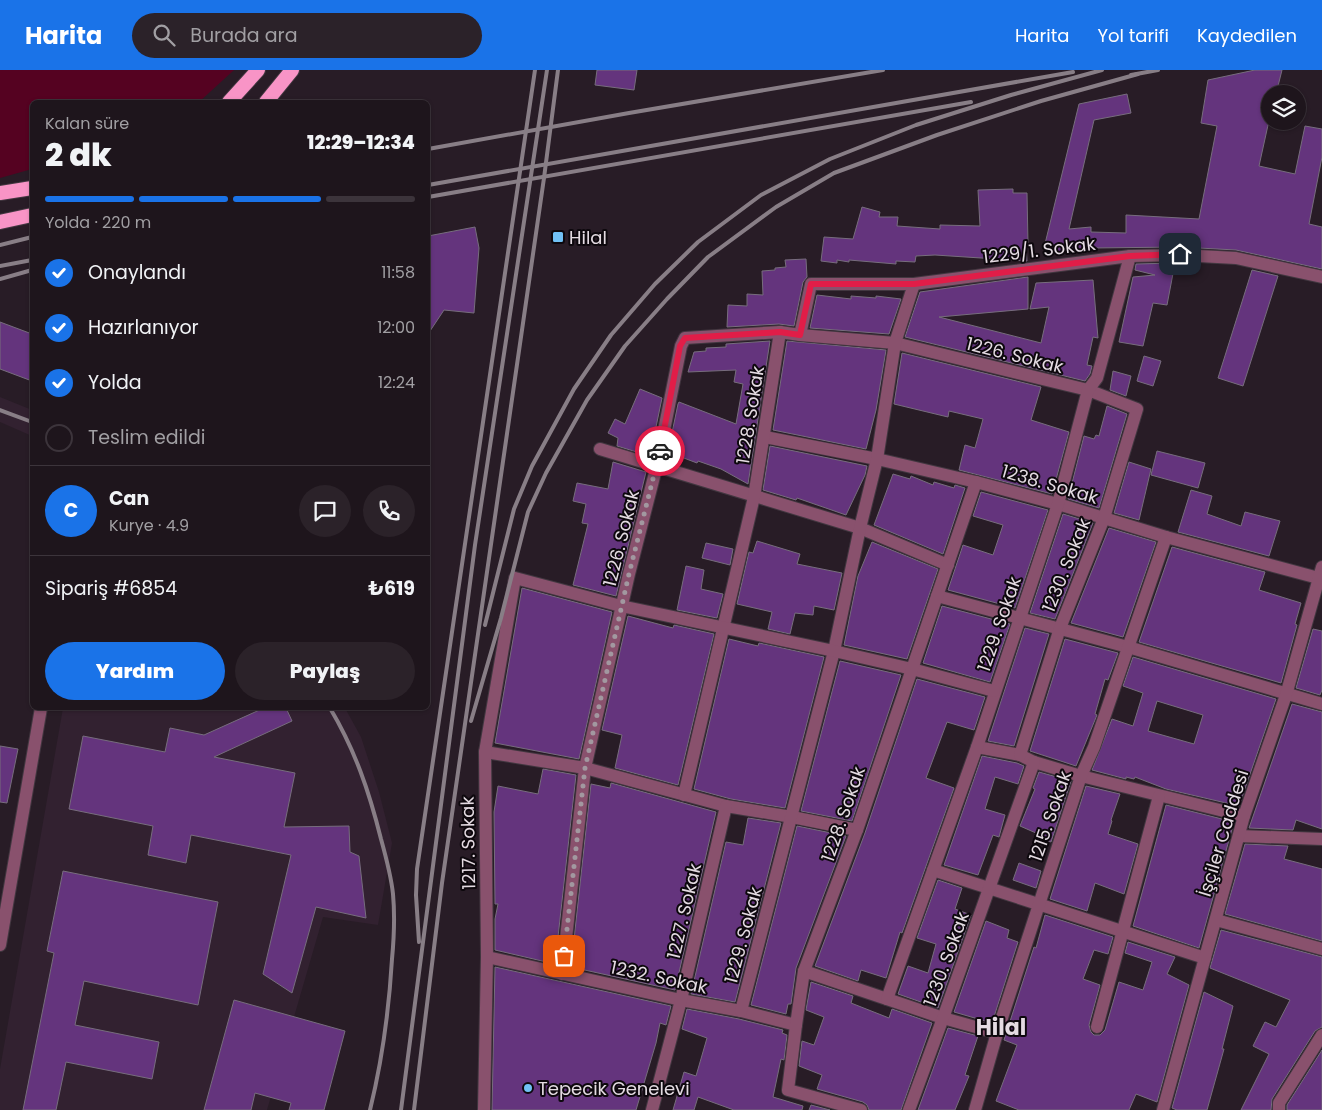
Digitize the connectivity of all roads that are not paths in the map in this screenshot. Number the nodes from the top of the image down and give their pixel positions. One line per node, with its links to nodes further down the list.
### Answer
1 (258, 70): 3 (highway)
2 (292, 70): 4 (highway)
3 (231, 100)
4 (268, 100)
5 (30, 188): 6 (highway)
6 (0, 193)
7 (30, 215): 8 (highway)
8 (0, 222)
9 (1130, 256): 10 (street, 1229/1. Sokak); 11 (street, 1229/1. Sokak); 15 (street, 1229. Sokak)
10 (1322, 277)
11 (914, 284): 13 (street, 1229/1. Sokak); 14 (street, 1229. Sokak)
12 (780, 332): 13 (street, 1226. Sokak); 16 (street, 1228. Sokak); 19 (street, 1226. Sokak)
13 (800, 335): 14 (street, 1226. Sokak)
14 (896, 343): 15 (street, 1226. Sokak); 18 (street, 1229. Sokak)
15 (1088, 390): 22 (street, 1229. Sokak); 23 (street, 1230. Sokak)
16 (764, 438): 18 (street, 1238. Sokak); 21 (street, 1228. Sokak)
17 (600, 449): 19 (street)
18 (877, 459): 20 (street, 1238. Sokak); 24 (street, 1229. Sokak)
19 (658, 466): 21 (street); 29 (street, 1226. Sokak)
20 (976, 482): 22 (street, 1238. Sokak); 26 (street, 1228. Sokak)
21 (754, 496): 24 (street); 31 (street, 1228. Sokak)
22 (1058, 504): 23 (street, 1238. Sokak); 30 (street, 1229. Sokak)
23 (1104, 518): 25 (street, 1238. Sokak); 32 (street, 1230. Sokak)
24 (860, 528): 26 (street); 34 (street, 1229. Sokak)
25 (1166, 537): 27 (street, 1238. Sokak); 33 (street, 1215. Sokak)
26 (948, 565): 28 (street, 1228. Sokak)
27 (1321, 574): 37 (street, İşçiler Caddesi)
28 (938, 596): 30 (street); 35 (street, 1228. Sokak)
29 (622, 606): 31 (street); 41 (street, 1217. Sokak); 44 (street, 1226. Sokak)
30 (1020, 617): 32 (street); 36 (street, 1229. Sokak)
31 (724, 627): 34 (street); 46 (street, 1228. Sokak)
32 (1060, 628): 33 (street); 42 (street, 1230. Sokak)
33 (1128, 647): 37 (street); 45 (street, 1215. Sokak)
34 (834, 651): 35 (street); 50 (street, 1229. Sokak)
35 (912, 669): 36 (street); 51 (street, 1228. Sokak)
36 (994, 691): 40 (street, 1229. Sokak)
37 (1286, 695): 38 (street); 49 (street, İşçiler Caddesi)
38 (1322, 704)
39 (41, 710): 59 (street)
40 (977, 746): 42 (street); 54 (street, 1229. Sokak)
41 (485, 752): 44 (street); 61 (street, 1217. Sokak)
42 (1020, 755): 43 (street)
43 (1034, 762): 45 (street); 55 (street, 1230. Sokak)
44 (585, 768): 46 (street); 64 (street, 1226. Sokak)
45 (1081, 776): 47 (street); 56 (street, 1215. Sokak)
46 (684, 795): 48 (street)
47 (1159, 796): 49 (street); 58 (street)
48 (726, 806): 50 (street); 66 (street, 1227. Sokak)
49 (1244, 816): 52 (street, İşçiler Caddesi)
50 (792, 817): 51 (street); 67 (street, 1229. Sokak)
51 (857, 830): 63 (street, 1228. Sokak)
52 (1239, 836): 53 (street); 57 (street, İşçiler Caddesi)
53 (1322, 839)
54 (933, 870): 55 (street); 65 (street, 1229. Sokak)
55 (989, 889): 56 (street); 68 (street, 1230. Sokak)
56 (1039, 904): 58 (street); 71 (street, 1215. Sokak)
57 (1216, 920): 60 (street); 62 (street, İşçiler Caddesi)
58 (1122, 931): 62 (street); 70 (street)
59 (0, 945)
60 (1322, 949)
61 (487, 957): 64 (street, 1232. Sokak); 74 (street, 1217. Sokak)
62 (1205, 958): 79 (street, İşçiler Caddesi)
63 (804, 972): 65 (street); 69 (street, 1228. Sokak)
64 (562, 974): 66 (street, 1232. Sokak)
65 (887, 999): 68 (street)
66 (681, 1000): 67 (street, 1232. Sokak); 75 (street, 1227. Sokak)
67 (741, 1011): 69 (street, 1232. Sokak)
68 (943, 1018): 71 (street); 77 (street, 1230. Sokak)
69 (796, 1025): 73 (street, 1228. Sokak)
70 (1097, 1027)
71 (997, 1033): 78 (street, 1215. Sokak)
72 (1322, 1035): 80 (street)
73 (813, 1104): 76 (street, 1228. Sokak)
74 (484, 1110)
75 (652, 1110)
76 (861, 1110)
77 (909, 1110)
78 (975, 1110)
79 (1163, 1110)
80 (1279, 1110)

